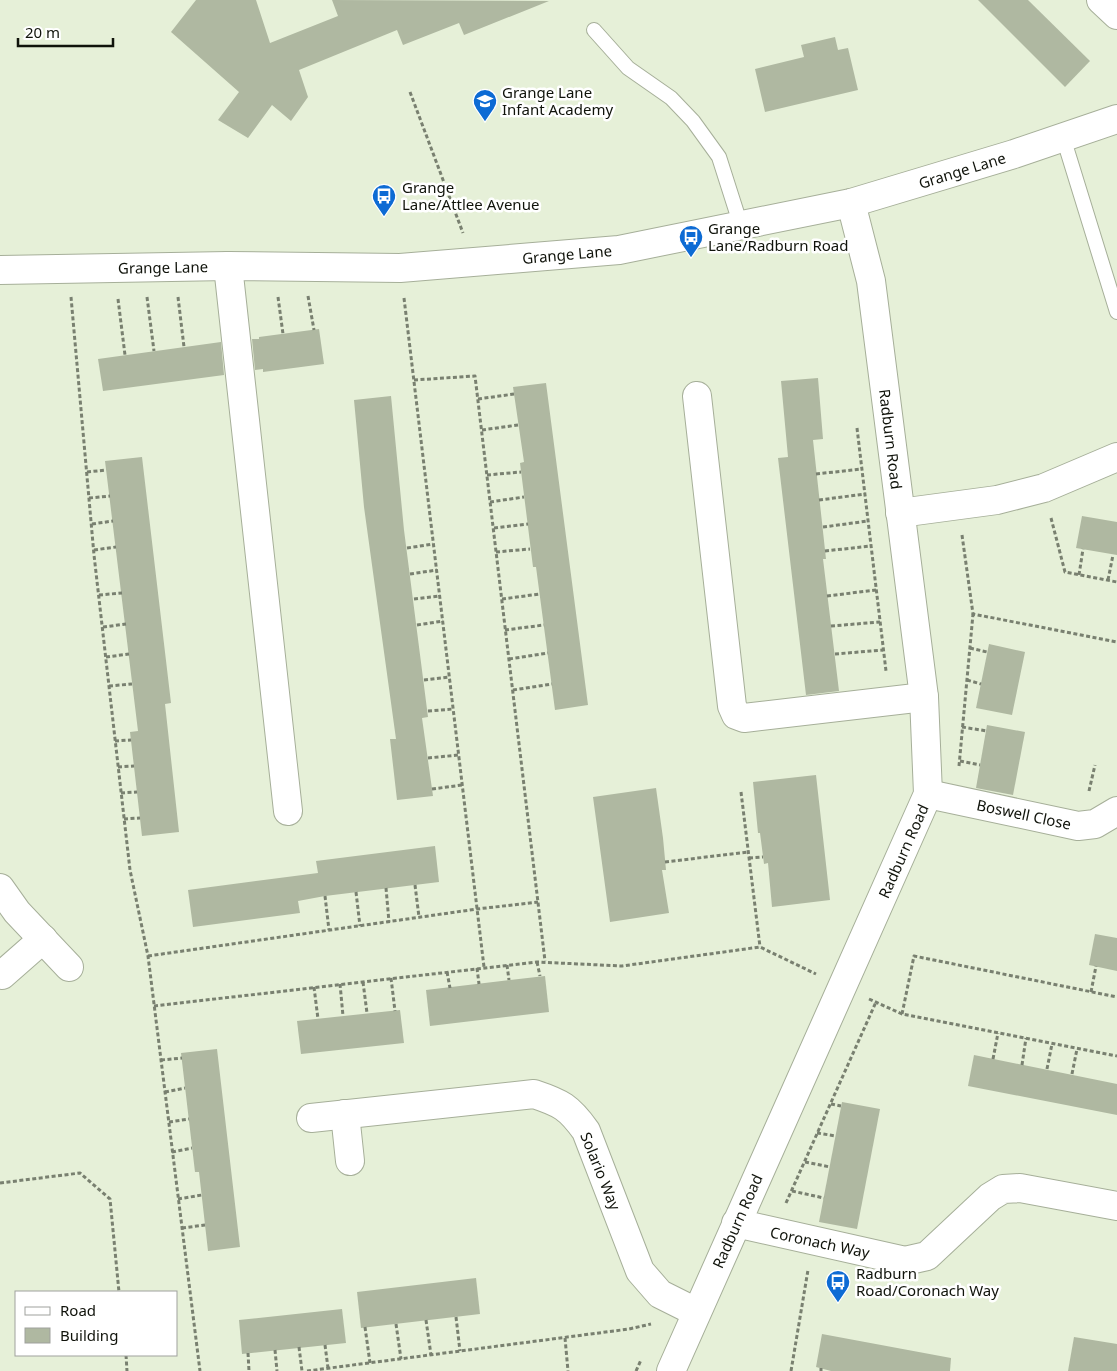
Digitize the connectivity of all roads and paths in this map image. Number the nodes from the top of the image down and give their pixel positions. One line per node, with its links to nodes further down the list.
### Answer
1 (1101, 0): 2 (street)
2 (1117, 15)
3 (594, 30): 8 (lane)
4 (410, 92): 9 (path)
5 (1117, 119): 6 (street, Grange Lane)
6 (1063, 137): 7 (street, Grange Lane); 19 (lane)
7 (852, 203): 8 (street, Grange Lane); 46 (street, Radburn Road)
8 (741, 226): 9 (street, Grange Lane)
9 (474, 262): 11 (street, Grange Lane)
10 (228, 266): 11 (street, Grange Lane); 12 (street, Grange Lane); 124 (street)
11 (400, 268): 25 (path)
12 (68, 269): 13 (street, Grange Lane); 34 (path)
13 (0, 270)
14 (118, 296): 24 (path)
15 (278, 296): 21 (path)
16 (308, 296): 20 (path)
17 (147, 297): 23 (path)
18 (178, 297): 22 (path)
19 (1117, 312)
20 (314, 330)
21 (283, 334)
22 (184, 347)
23 (154, 351)
24 (125, 355)
25 (414, 380): 28 (path); 53 (path)
26 (514, 394): 28 (path)
27 (697, 396): 102 (street)
28 (478, 399): 30 (path)
29 (518, 425): 30 (path)
30 (482, 430): 37 (path)
31 (1117, 458): 38 (street)
32 (862, 469): 36 (path)
33 (106, 470): 34 (path)
34 (87, 472): 41 (path)
35 (522, 472): 37 (path)
36 (816, 474)
37 (487, 475): 44 (path)
38 (1044, 488): 45 (street); 65 (path)
39 (864, 494): 43 (path)
40 (110, 496): 41 (path)
41 (89, 498): 49 (path)
42 (524, 498): 44 (path)
43 (820, 500)
44 (490, 502): 52 (path)
45 (958, 505): 46 (street); 76 (path)
46 (900, 513): 102 (street, Radburn Road)
47 (868, 521): 51 (path)
48 (113, 522): 49 (path)
49 (92, 524): 59 (path)
50 (528, 524): 52 (path)
51 (822, 527)
52 (493, 528): 61 (path)
53 (434, 544): 56 (path); 63 (path)
54 (871, 546): 60 (path)
55 (116, 547): 59 (path)
56 (407, 548)
57 (530, 549): 61 (path)
58 (1083, 549): 65 (path)
59 (94, 550): 71 (path)
60 (826, 551)
61 (496, 552): 75 (path)
62 (1113, 554): 66 (path)
63 (437, 570): 64 (path); 72 (path)
64 (410, 574)
65 (1079, 575): 66 (path)
66 (1108, 580): 67 (path)
67 (1117, 582)
68 (876, 590): 73 (path)
69 (122, 593): 71 (path)
70 (540, 594): 75 (path)
71 (99, 596): 83 (path)
72 (440, 596): 74 (path); 77 (path)
73 (827, 596)
74 (414, 599)
75 (502, 599): 84 (path)
76 (972, 614): 85 (path); 86 (path)
77 (443, 622): 80 (path); 94 (path)
78 (880, 622): 82 (path)
79 (126, 624): 83 (path)
80 (417, 625)
81 (544, 625): 84 (path)
82 (831, 626)
83 (102, 627): 92 (path)
84 (505, 630): 93 (path)
85 (1117, 642)
86 (970, 648): 88 (path); 96 (path)
87 (883, 650): 91 (path)
88 (987, 652)
89 (129, 654): 92 (path)
90 (548, 654): 93 (path)
91 (835, 654)
92 (106, 657): 100 (path)
93 (509, 658): 101 (path)
94 (449, 677): 95 (path); 103 (path)
95 (424, 680)
96 (967, 680): 99 (path); 105 (path)
97 (132, 684): 100 (path)
98 (552, 684): 101 (path)
99 (981, 684)
100 (109, 686): 108 (path)
101 (513, 690): 137 (path)
102 (924, 697): 122 (street, Radburn Road)
103 (453, 708): 104 (path); 109 (path)
104 (428, 711)
105 (962, 727): 106 (path); 111 (path)
106 (987, 732)
107 (131, 740): 108 (path)
108 (116, 741): 115 (path)
109 (459, 755): 110 (path); 117 (path)
110 (428, 758)
111 (960, 760): 112 (path); 116 (path)
112 (980, 765)
113 (134, 766): 115 (path)
114 (1095, 766): 123 (path)
115 (118, 767): 121 (path)
116 (959, 769)
117 (462, 785): 118 (path); 138 (path)
118 (432, 789)
119 (137, 792): 121 (path)
120 (741, 792): 128 (path)
121 (121, 793): 127 (path)
122 (928, 794): 125 (street, Boswell Close); 161 (street, Radburn Road)
123 (1088, 798)
124 (288, 811)
125 (1117, 811)
126 (140, 818): 127 (path)
127 (124, 819): 145 (path)
128 (748, 852): 130 (path); 131 (path)
129 (763, 856): 130 (path)
130 (749, 858): 144 (path)
131 (665, 862)
132 (415, 885): 139 (path)
133 (0, 888): 143 (street)
134 (386, 888): 140 (path)
135 (356, 892): 141 (path)
136 (325, 896): 142 (path)
137 (538, 902): 138 (path); 146 (path)
138 (477, 909): 139 (path); 152 (path)
139 (418, 917): 140 (path)
140 (390, 922): 141 (path)
141 (360, 926): 142 (path)
142 (329, 930): 145 (path)
143 (42, 939): 150 (street); 154 (street)
144 (760, 947): 146 (path); 161 (path)
145 (148, 956): 167 (path)
146 (545, 961): 147 (path)
147 (537, 962): 148 (path); 155 (path)
148 (507, 965): 152 (path); 157 (path)
149 (1096, 966): 164 (path)
150 (69, 967)
151 (477, 968): 152 (path); 153 (path); 160 (path)
152 (484, 968)
153 (447, 972): 156 (path); 163 (path)
154 (2, 975)
155 (540, 976)
156 (391, 978): 158 (path); 168 (path)
157 (510, 980)
158 (363, 982): 159 (path); 169 (path)
159 (340, 984): 162 (path); 171 (path)
160 (479, 984)
161 (843, 986): 166 (path); 205 (street, Radburn Road)
162 (314, 987): 167 (path); 172 (path)
163 (450, 988)
164 (1091, 992): 165 (path); 170 (path)
165 (1117, 996)
166 (876, 1002): 170 (path); 186 (path)
167 (154, 1006): 180 (path)
168 (395, 1011)
169 (367, 1013)
170 (902, 1014): 173 (path)
171 (344, 1016)
172 (318, 1019)
173 (998, 1033): 174 (path); 179 (path)
174 (1026, 1038): 175 (path); 181 (path)
175 (1052, 1044): 176 (path); 182 (path)
176 (1077, 1048): 177 (path); 183 (path)
177 (1117, 1056)
178 (182, 1058): 180 (path)
179 (993, 1059)
180 (161, 1060): 185 (path)
181 (1022, 1065)
182 (1047, 1069)
183 (1072, 1074)
184 (186, 1088): 185 (path)
185 (165, 1092): 191 (path)
186 (830, 1104): 187 (path); 192 (path)
187 (841, 1106)
188 (345, 1114): 189 (street, Solario Way); 196 (street); 211 (street, Solario Way)
189 (311, 1118)
190 (189, 1119): 191 (path)
191 (169, 1122): 195 (path)
192 (817, 1133): 193 (path); 197 (path)
193 (836, 1136)
194 (192, 1148): 195 (path)
195 (172, 1152): 203 (path)
196 (350, 1161)
197 (805, 1162): 198 (path); 200 (path)
198 (830, 1167)
199 (0, 1183): 210 (path)
200 (792, 1191): 202 (path); 208 (path)
201 (202, 1195): 203 (path)
202 (824, 1198)
203 (178, 1199): 207 (path)
204 (1117, 1206): 209 (street, Coronach Way)
205 (736, 1223): 208 (street, Coronach Way); 211 (street, Radburn Road)
206 (205, 1225): 207 (path)
207 (182, 1228): 228 (path)
208 (778, 1233): 209 (street, Coronach Way)
209 (814, 1241): 235 (path)
210 (120, 1291)
211 (696, 1312): 216 (path); 234 (street, Radburn Road)
212 (456, 1317): 220 (path)
213 (426, 1320): 222 (path)
214 (396, 1324): 224 (path)
215 (365, 1327): 225 (path)
216 (565, 1338): 220 (path); 233 (path)
217 (325, 1345): 226 (path)
218 (299, 1347): 231 (path)
219 (275, 1350): 230 (path)
220 (460, 1351): 222 (path)
221 (248, 1353): 229 (path)
222 (431, 1355): 224 (path)
223 (126, 1356): 227 (path)
224 (401, 1359): 225 (path)
225 (370, 1363): 226 (path)
226 (328, 1368): 232 (path)
227 (127, 1371)
228 (200, 1371)
229 (249, 1371)
230 (277, 1371)
231 (302, 1371)
232 (307, 1371)
233 (568, 1371)
234 (671, 1371)
235 (791, 1371)

